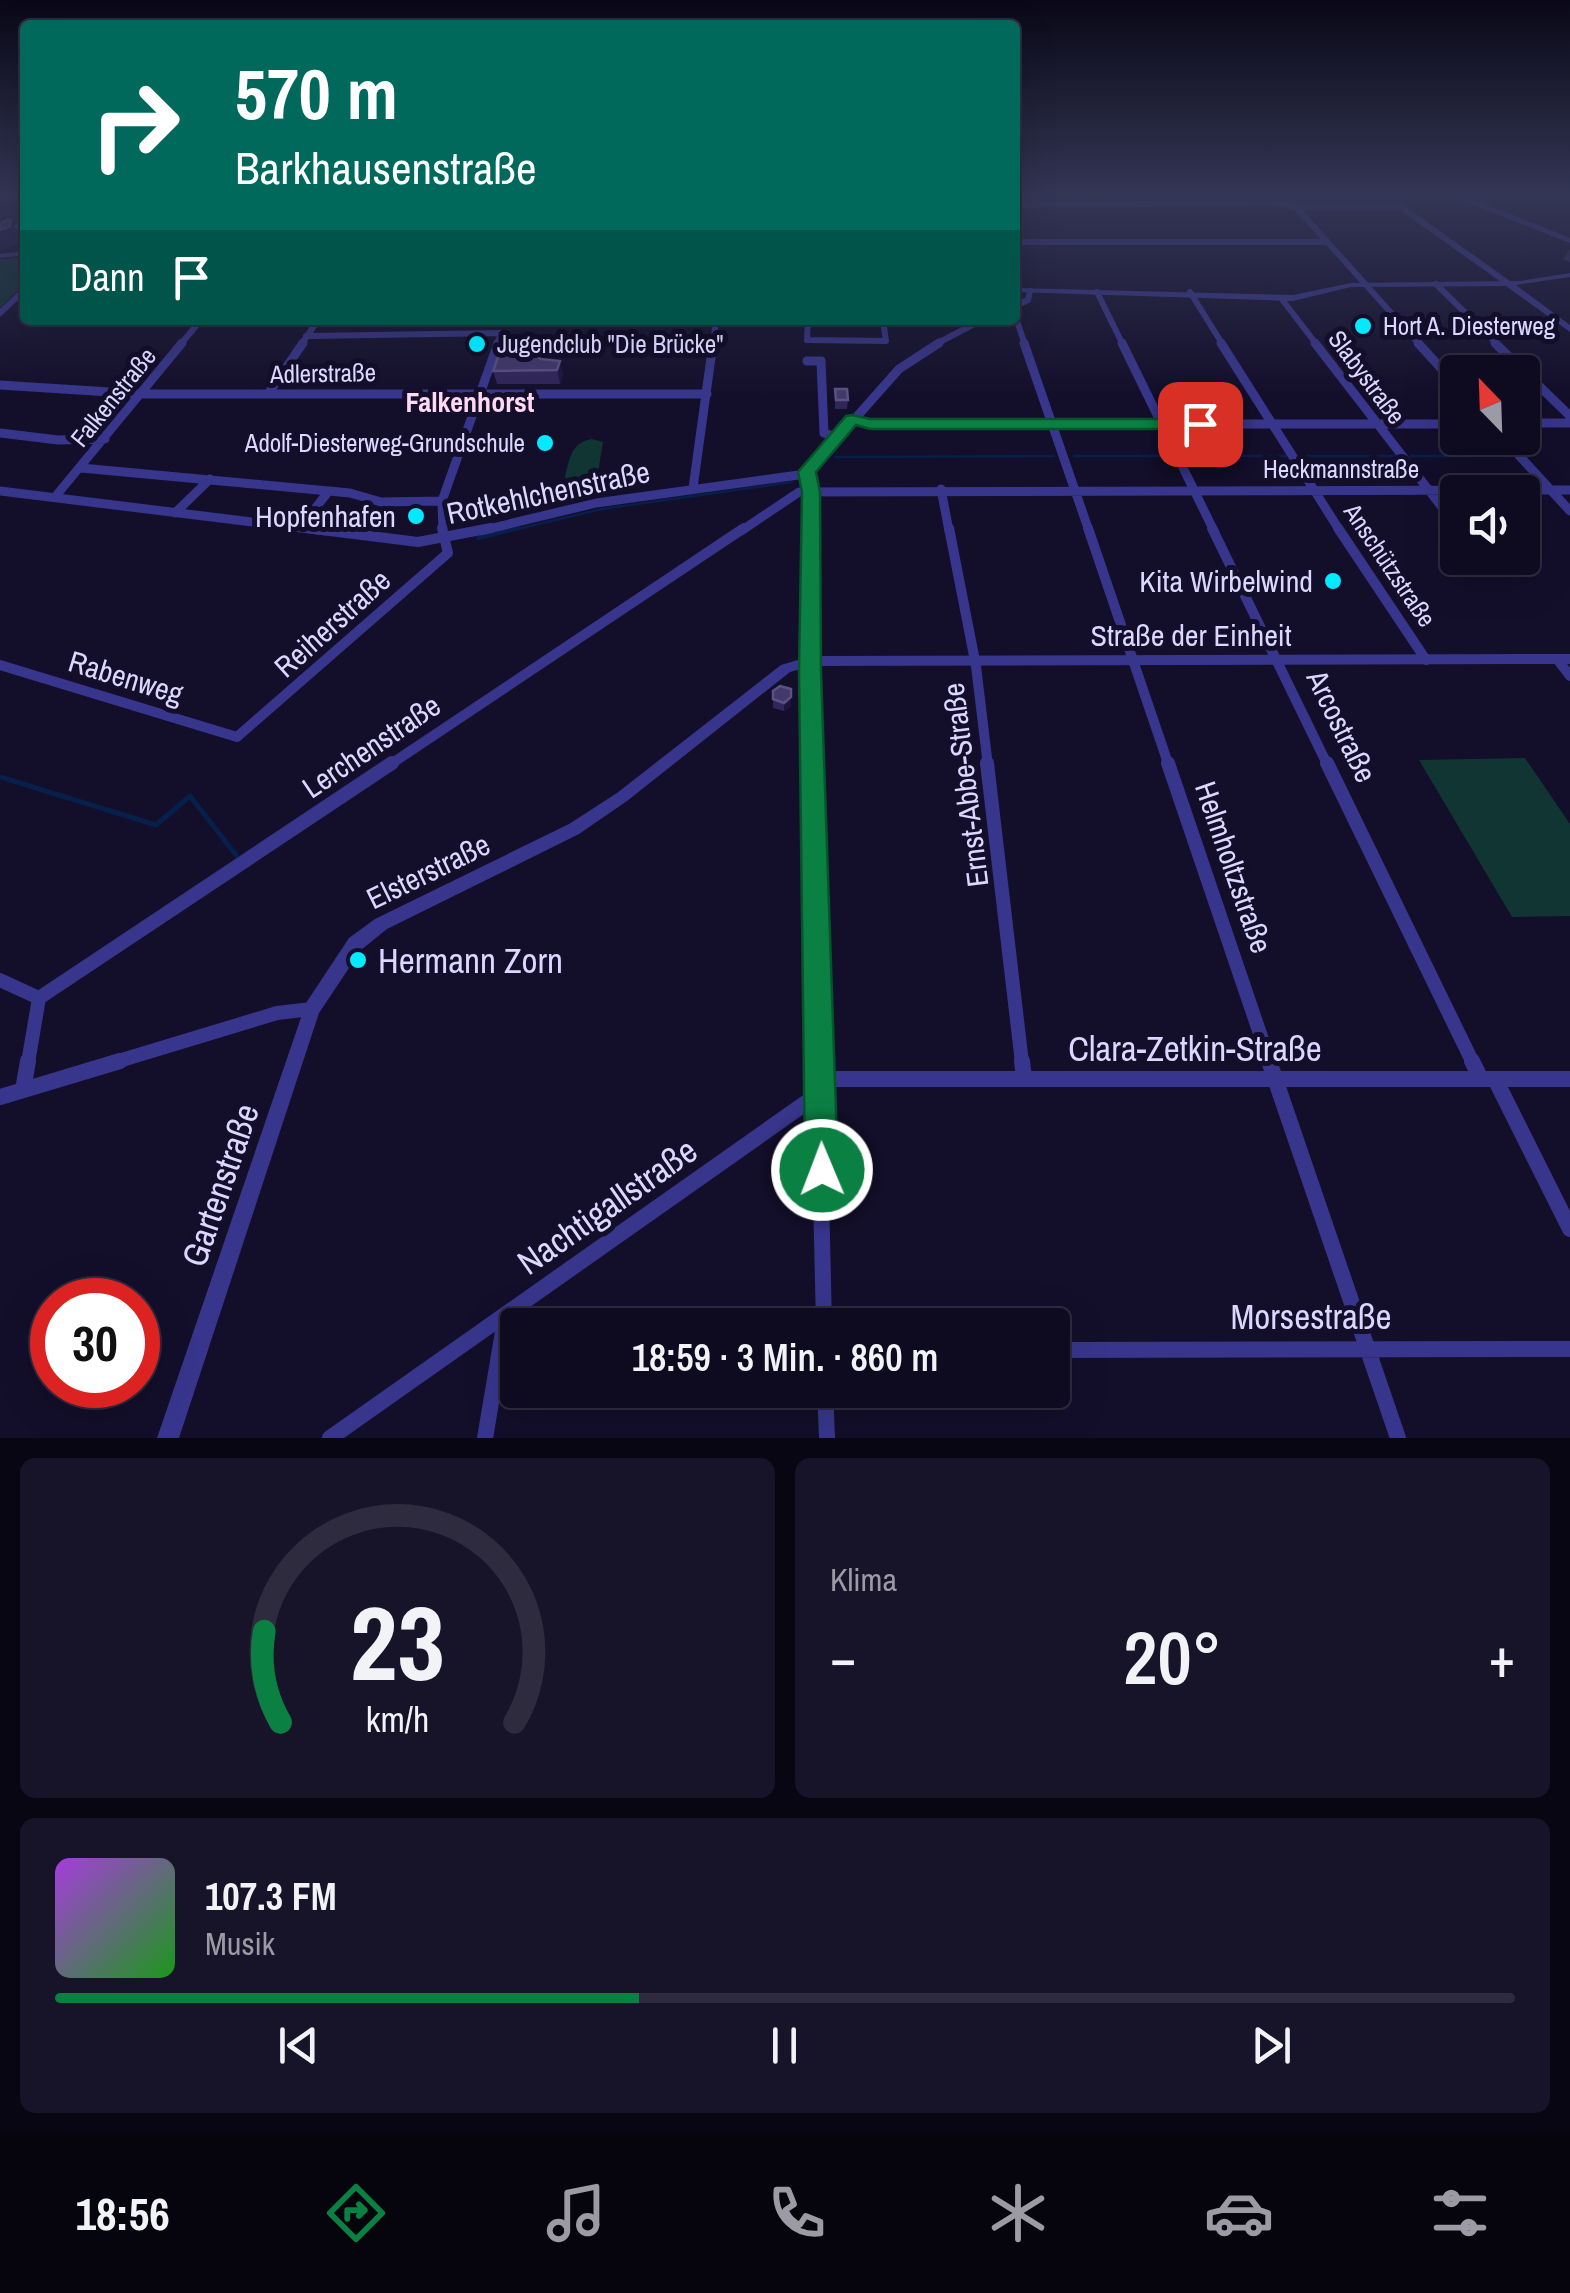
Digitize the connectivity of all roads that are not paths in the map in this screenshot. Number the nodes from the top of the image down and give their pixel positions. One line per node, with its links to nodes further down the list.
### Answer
1 (1347, 264): 4 (street)
2 (1481, 264): 6 (street)
3 (1570, 275): 6 (street)
4 (1365, 284): 5 (street); 12 (street); 25 (street)
5 (1436, 284): 6 (street); 31 (street)
6 (1509, 284): 22 (street)
7 (1020, 290): 8 (street)
8 (1030, 291): 9 (street); 13 (street)
9 (1098, 292): 10 (street); 35 (street, Arcostraße)
10 (1190, 292): 12 (street); 36 (street, Anschützstraße)
11 (20, 295): 14 (street)
12 (1281, 298): 37 (street, Slabystraße)
13 (1020, 304)
14 (0, 313)
15 (198, 325): 28 (street, Falkenstraße)
16 (314, 325): 23 (street)
17 (715, 325): 30 (street)
18 (808, 325): 19 (street)
19 (884, 325)
20 (973, 325): 32 (street)
21 (1019, 325): 34 (street, Helmholtzstraße)
22 (1570, 329)
23 (306, 336): 27 (street); 29 (street)
24 (807, 361): 40 (street)
25 (1440, 367)
26 (0, 386): 28 (street, Adlerstraße)
27 (480, 392): 29 (street, Adlerstraße); 30 (street, Adlerstraße); 58 (street)
28 (141, 394): 29 (street, Adlerstraße); 41 (street, Falkenstraße)
29 (268, 394)
30 (707, 394): 46 (street)
31 (1570, 419): 33 (street)
32 (852, 420): 34 (street); 40 (street)
33 (1540, 422)
34 (1054, 424): 35 (street); 47 (street, Helmholtzstraße)
35 (1163, 424): 36 (street); 50 (street, Arcostraße)
36 (1273, 424): 37 (street); 48 (street, Anschützstraße)
37 (1377, 424): 38 (street); 51 (street, Slabystraße)
38 (1440, 424)
39 (0, 433): 41 (street)
40 (837, 437): 44 (street)
41 (104, 439): 43 (street, Falkenstraße)
42 (1518, 455): 52 (street)
43 (81, 468): 45 (street, Rotkehlchenstraße); 57 (street, Falkenstraße)
44 (806, 474): 46 (street, Rotkehlchenstraße); 56 (street)
45 (210, 478): 55 (street, Rotkehlchenstraße); 61 (street)
46 (693, 488): 63 (street, Rotkehlchenstraße)
47 (1074, 489): 49 (street, Heckmannstraße); 50 (street, Heckmannstraße); 66 (street, Helmholtzstraße)
48 (1312, 489): 50 (street, Heckmannstraße); 51 (street, Heckmannstraße); 68 (street, Anschützstraße)
49 (941, 490): 56 (street, Heckmannstraße); 65 (street, Ernst-Abbe-Straße)
50 (1195, 490): 67 (street, Arcostraße)
51 (1427, 490): 52 (street, Heckmannstraße); 59 (street, Slabystraße)
52 (1550, 490): 53 (street, Heckmannstraße); 60 (street)
53 (1570, 490)
54 (1, 492): 57 (street, Rotkehlchenstraße)
55 (328, 492): 58 (street, Rotkehlchenstraße); 62 (street)
56 (811, 492): 69 (street); 74 (street, Lerchenstraße)
57 (55, 498): 61 (street, Rotkehlchenstraße)
58 (442, 501): 63 (street)
59 (1440, 506)
60 (1570, 512)
61 (175, 513): 62 (street, Rotkehlchenstraße)
62 (300, 528): 63 (street, Rotkehlchenstraße)
63 (446, 539): 72 (street, Reiherstraße)
64 (1564, 659): 68 (street, Straße der Einheit); 71 (street)
65 (974, 660): 66 (street, Straße der Einheit); 69 (street, Straße der Einheit); 76 (street, Ernst-Abbe-Straße)
66 (1134, 660): 67 (street, Straße der Einheit); 77 (street, Helmholtzstraße)
67 (1279, 660): 68 (street, Straße der Einheit); 78 (street, Arcostraße)
68 (1426, 660)
69 (811, 662): 75 (street, Elsterstraße); 80 (street)
70 (0, 665): 72 (street, Rabenweg)
71 (1570, 676)
72 (237, 738)
73 (0, 980): 74 (street)
74 (39, 998): 81 (street)
75 (312, 1009): 81 (street); 92 (street, Gartenstraße)
76 (1024, 1078): 77 (street, Clara-Zetkin-Straße); 80 (street, Clara-Zetkin-Straße)
77 (1277, 1079): 78 (street, Clara-Zetkin-Straße); 88 (street, Helmholtzstraße)
78 (1488, 1079): 79 (street, Clara-Zetkin-Straße); 83 (street, Arcostraße)
79 (1570, 1079)
80 (820, 1086): 84 (street, Nachtigallstraße); 85 (street)
81 (23, 1090): 82 (street)
82 (0, 1097)
83 (1570, 1229)
84 (514, 1308)
85 (824, 1308)
86 (500, 1318): 93 (street, Nachtigallstraße)
87 (500, 1349): 94 (street)
88 (1367, 1349): 89 (street, Morsestraße); 90 (street, Morsestraße); 96 (street, Helmholtzstraße)
89 (1570, 1349)
90 (1070, 1350)
91 (826, 1408): 95 (street)
92 (168, 1438)
93 (330, 1438)
94 (485, 1438)
95 (827, 1438)
96 (1398, 1438)

